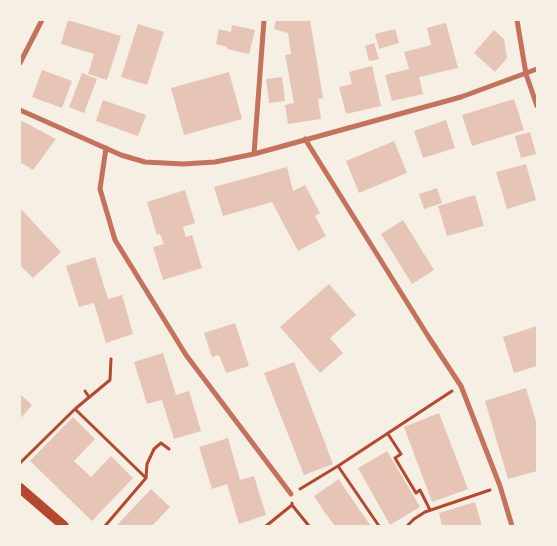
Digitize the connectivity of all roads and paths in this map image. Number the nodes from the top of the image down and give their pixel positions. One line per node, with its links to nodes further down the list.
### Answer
1 (42, 20): 4 (street)
2 (264, 20): 11 (street)
3 (517, 20): 6 (street)
4 (20, 63)
5 (537, 69): 6 (street)
6 (526, 74): 7 (street); 9 (street)
7 (537, 106)
8 (20, 110): 10 (street)
9 (305, 139): 11 (street); 13 (street)
10 (106, 148): 11 (street); 24 (street)
11 (254, 154)
12 (111, 359): 15 (path)
13 (461, 386): 17 (path); 22 (street)
14 (85, 391): 15 (path)
15 (89, 397): 16 (path)
16 (75, 409): 19 (path); 21 (path)
17 (388, 434): 20 (path); 26 (path)
18 (169, 449): 21 (path)
19 (20, 463)
20 (338, 466): 24 (path); 31 (path)
21 (146, 478): 28 (path)
22 (500, 486): 26 (path); 33 (street)
23 (20, 488): 27 (main road)
24 (291, 494): 25 (path)
25 (292, 505): 29 (path); 30 (path)
26 (430, 510): 32 (path)
27 (64, 526)
28 (105, 526)
29 (266, 526)
30 (309, 526)
31 (379, 526)
32 (407, 526)
33 (512, 526)

